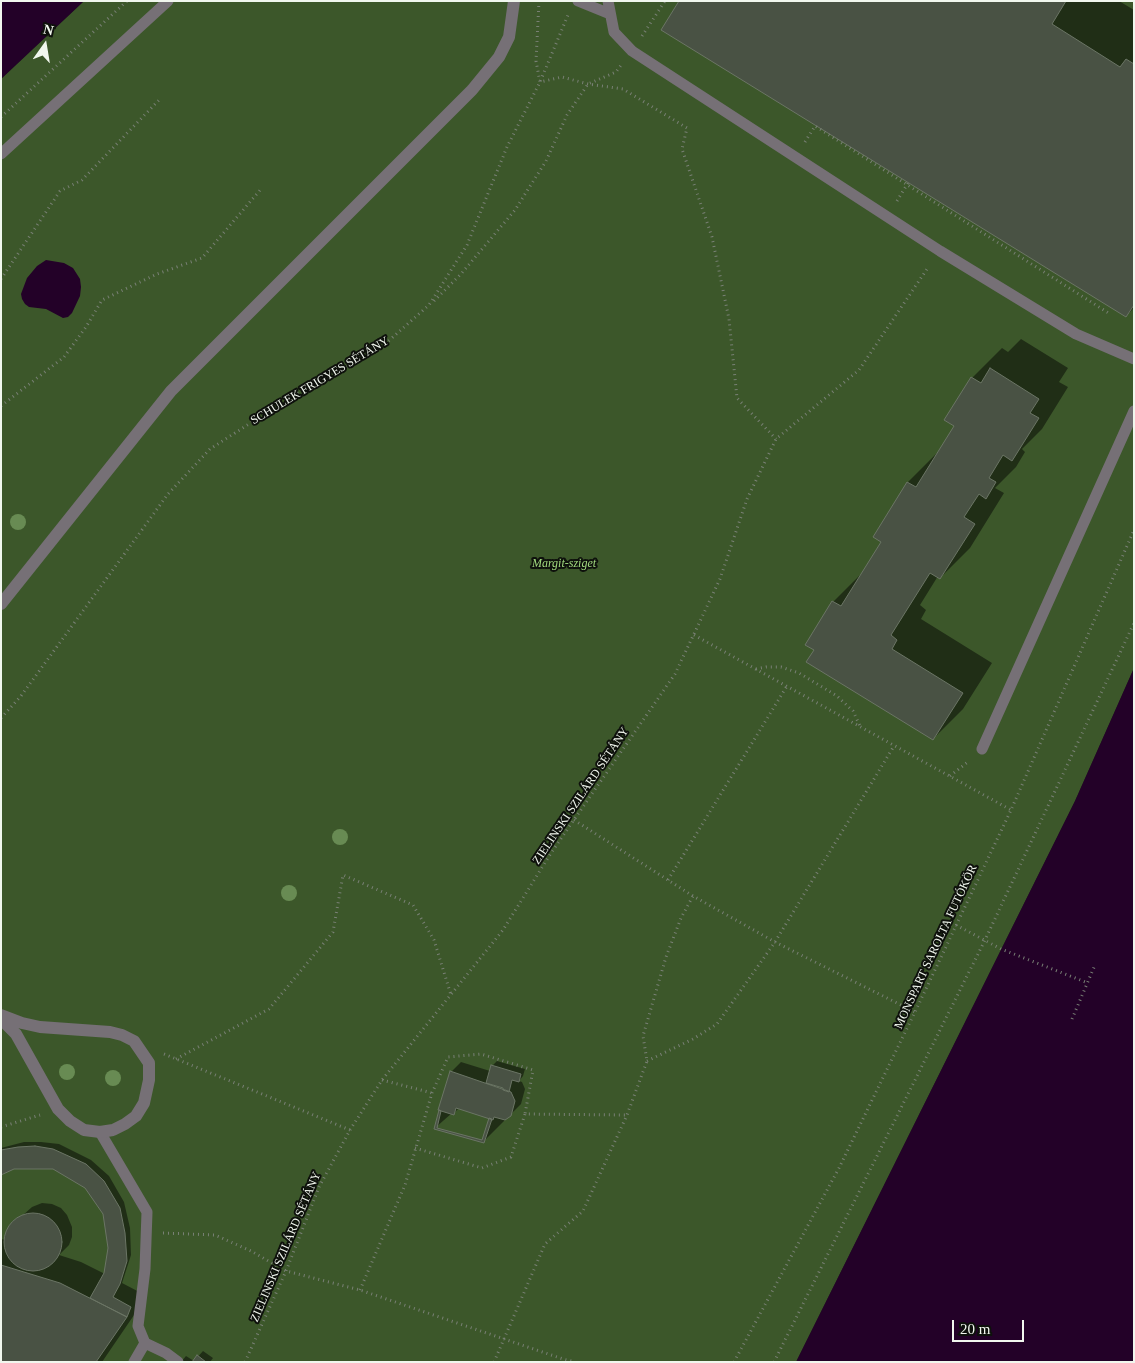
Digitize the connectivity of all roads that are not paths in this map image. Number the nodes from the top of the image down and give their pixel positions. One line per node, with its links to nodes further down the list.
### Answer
1 (168, 1): 6 (lane)
2 (578, 1): 5 (lane)
3 (608, 1): 5 (lane)
4 (514, 2): 9 (street)
5 (610, 14): 7 (lane)
6 (1, 154)
7 (1134, 359)
8 (1134, 412): 10 (lane)
9 (1, 604)
10 (982, 749)
11 (1, 1015): 13 (street)
12 (1, 1019): 13 (street)
13 (100, 1132): 14 (lane)
14 (145, 1343): 15 (lane); 16 (lane)
15 (134, 1362)
16 (178, 1362)

